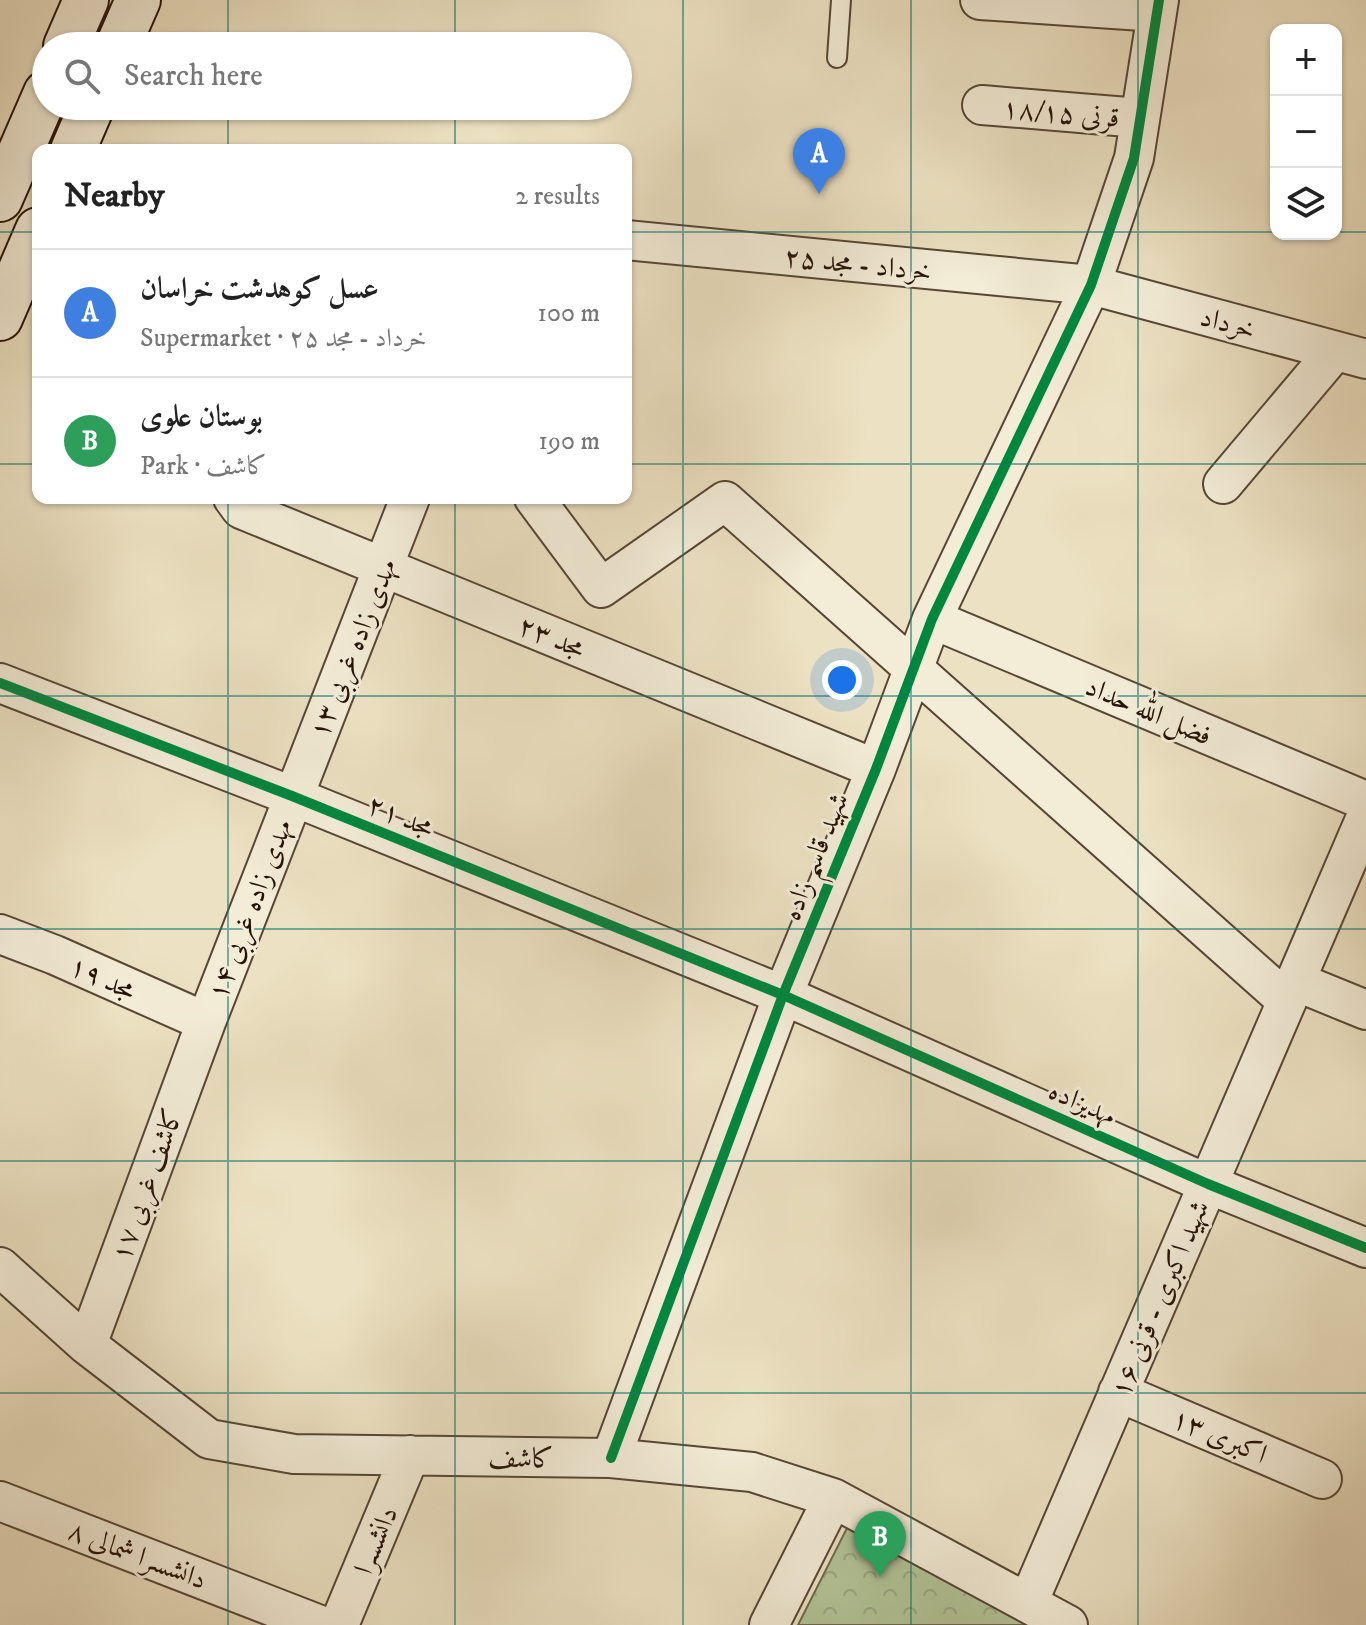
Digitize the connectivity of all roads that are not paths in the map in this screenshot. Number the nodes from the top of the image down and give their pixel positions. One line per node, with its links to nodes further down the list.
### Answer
1 (86, 0): 6 (main road)
2 (138, 0): 7 (main road)
3 (841, 0): 8 (lane)
4 (980, 0): 5 (street)
5 (1158, 6): 10 (street, شهید قاسم زاده)
6 (72, 32)
7 (124, 32)
8 (837, 58)
9 (982, 105): 10 (street, قرنی ۱۸/۱۵)
10 (1140, 118): 17 (street, شهید قاسم زاده)
11 (38, 120): 14 (main road)
12 (86, 120): 13 (main road)
13 (76, 144)
14 (14, 202)
15 (632, 241): 17 (street, خرداد - مجد ۲۵)
16 (32, 244): 18 (main road)
17 (1091, 285): 19 (street, خرداد); 25 (street, شهید قاسم زاده)
18 (0, 318)
19 (1350, 355): 20 (street)
20 (1223, 484)
21 (237, 504): 24 (street, مجد ۲۳)
22 (408, 504): 24 (street, مهدی زاده غربی ۱۳)
23 (538, 504): 26 (street)
24 (385, 569): 28 (street, مجد ۲۳); 29 (street, مهدی زاده غربی ۱۳)
25 (932, 619): 26 (street, شهید قاسم زاده); 30 (street, فضل الله حداد)
26 (911, 668): 28 (street, شهید قاسم زاده); 33 (street)
27 (0, 683): 29 (street, مجد ۲۱)
28 (876, 769): 34 (street, شهید قاسم زاده)
29 (292, 796): 34 (street, مجد ۲۱); 36 (street, مهدی زاده غربی ۱۴)
30 (1366, 801)
31 (1366, 817): 33 (street, شهید اکبری - قرنی ۱۶)
32 (0, 934): 36 (street, مجد ۱۹)
33 (1291, 991): 35 (street); 37 (street, شهید اکبری - قرنی ۱۶)
34 (783, 995): 37 (street, مهدیزاده); 43 (street, شهید قاسم زاده)
35 (1366, 1010)
36 (206, 1022): 40 (street, کاشف غربی ۱۷)
37 (1208, 1184): 38 (street, مهدیزاده); 41 (street, شهید اکبری - قرنی ۱۶)
38 (1366, 1248)
39 (0, 1267): 40 (street, کاشف)
40 (87, 1345): 42 (street, کاشف)
41 (1118, 1392): 44 (street, اکبری ۱۳); 47 (street, شهید اکبری - قرنی ۱۶)
42 (410, 1455): 43 (street, کاشف); 49 (street, دانشسرا)
43 (611, 1458): 45 (street, کاشف)
44 (1322, 1479)
45 (833, 1498): 47 (street, کاشف); 50 (street)
46 (0, 1501): 48 (street, دانشسرا شمالی ۸)
47 (1028, 1603): 51 (street, کاشف)
48 (320, 1625)
49 (339, 1625)
50 (769, 1625)
51 (1068, 1625)

